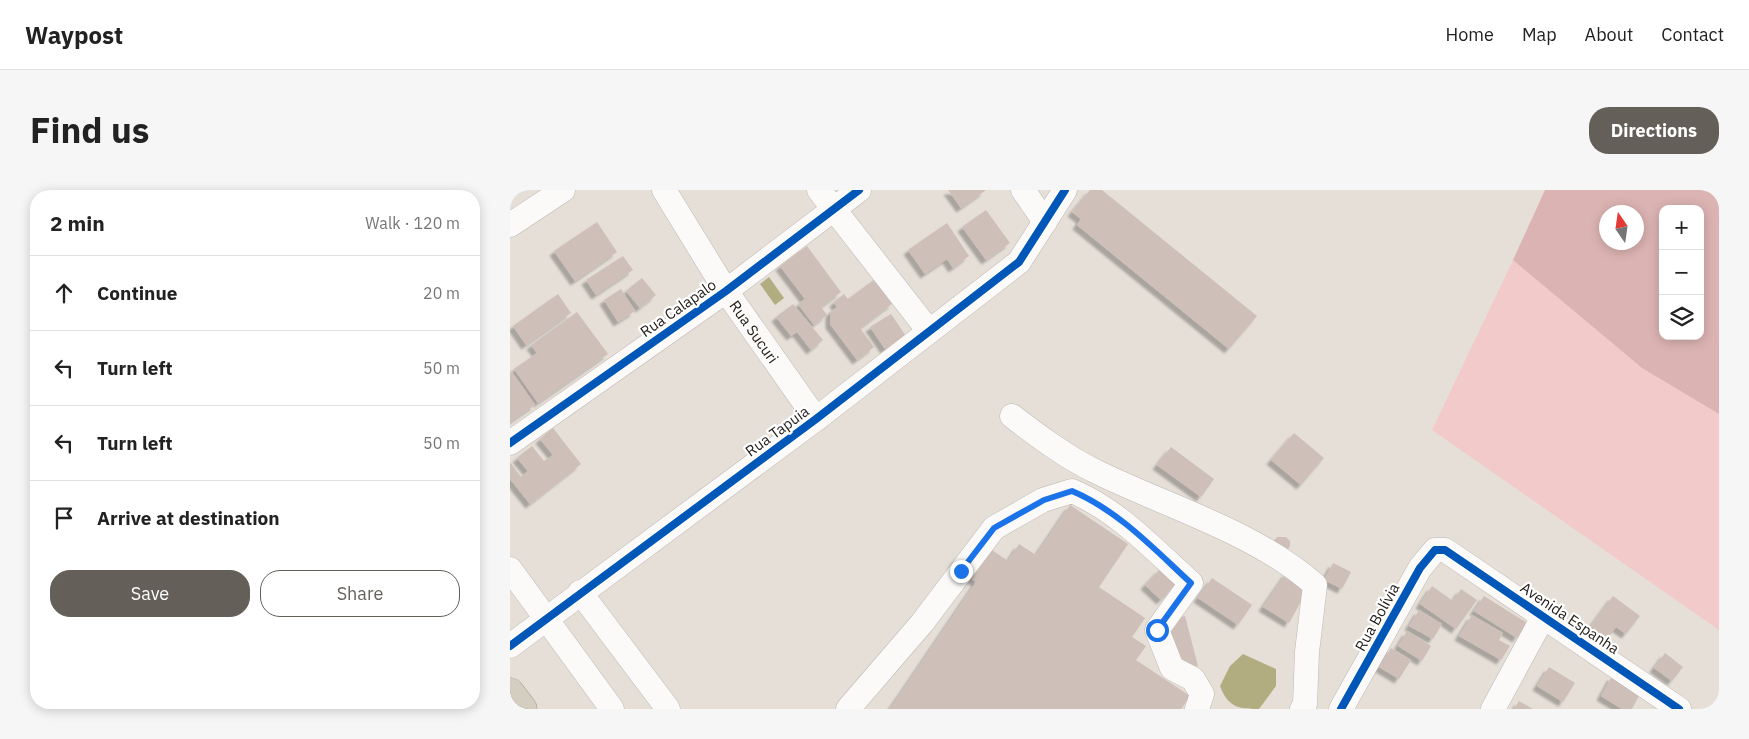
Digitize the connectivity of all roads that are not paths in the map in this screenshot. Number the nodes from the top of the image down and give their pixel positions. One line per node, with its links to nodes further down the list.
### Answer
1 (563, 190): 8 (street)
2 (664, 190): 9 (street, Rua Sucuri)
3 (859, 190): 6 (street, Rua Calapalo)
4 (1022, 190): 7 (street)
5 (1065, 190): 7 (street, Rua Tapuia)
6 (826, 200): 9 (street, Rua Calapalo); 10 (street)
7 (1045, 222): 10 (street, Rua Tapuia)
8 (510, 225)
9 (726, 291): 12 (street, Rua Sucuri); 13 (street, Rua Calapalo)
10 (928, 331): 12 (street, Rua Tapuia)
11 (1012, 416): 27 (street)
12 (816, 419): 16 (street, Rua Tapuia)
13 (510, 442)
14 (1445, 550): 17 (street, Avenida Espanha); 28 (street, Rua Bolívia)
15 (510, 569): 18 (street)
16 (580, 592): 18 (street, Rua Tapuia); 24 (street)
17 (1543, 617): 21 (street, Avenida Espanha); 29 (street)
18 (546, 618): 19 (street, Rua Tapuia); 23 (street)
19 (510, 646)
20 (510, 692): 22 (highway)
21 (1653, 702): 30 (street, Avenida Espanha)
22 (523, 709)
23 (612, 709)
24 (668, 709)
25 (848, 709): 26 (street)
26 (1197, 709)
27 (1302, 709)
28 (1341, 709)
29 (1493, 709)
30 (1679, 709)

